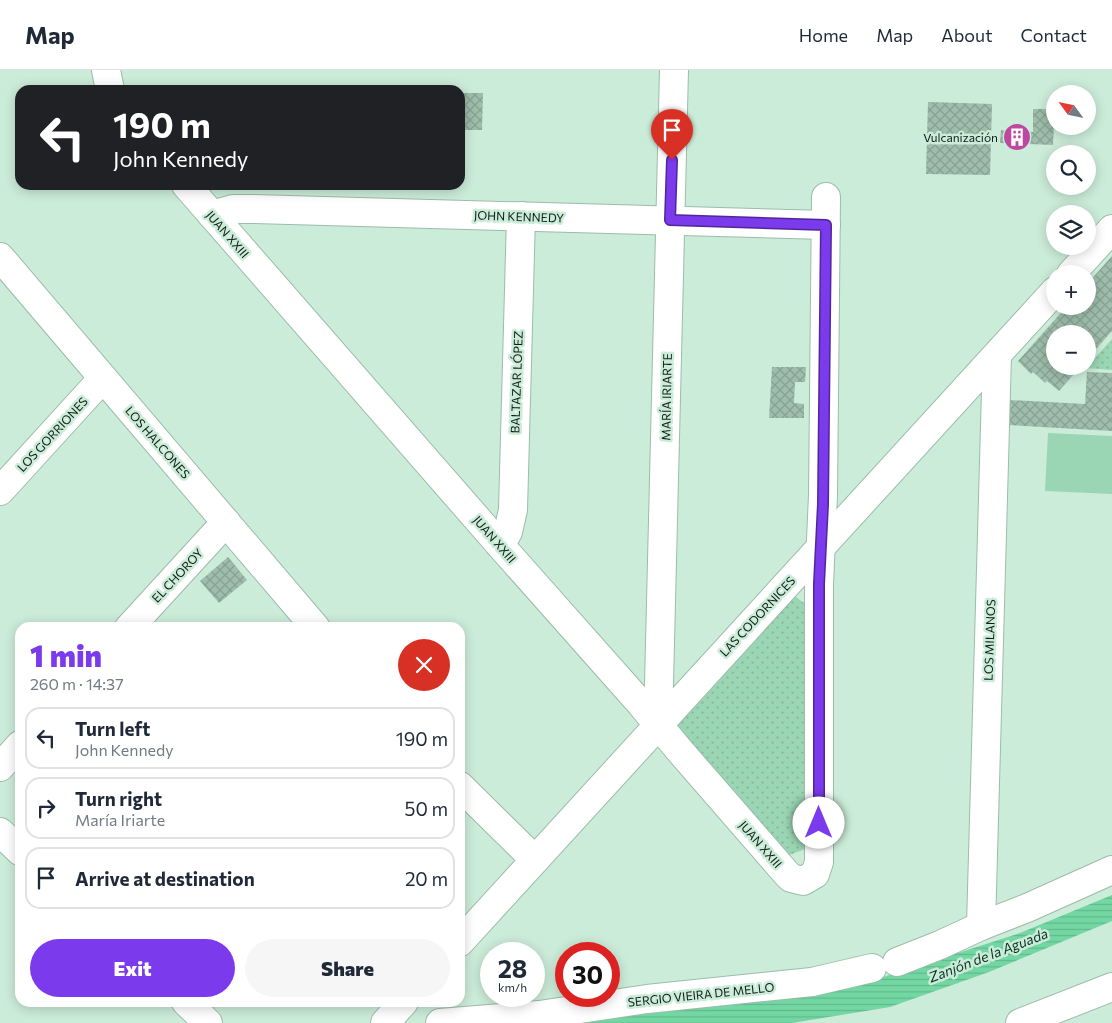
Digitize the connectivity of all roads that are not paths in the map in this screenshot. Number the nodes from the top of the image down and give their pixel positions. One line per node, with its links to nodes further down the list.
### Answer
1 (106, 70): 3 (street)
2 (674, 70): 8 (street, MARÍA IRIARTE)
3 (109, 85)
4 (190, 190): 6 (street, JUAN XXIII)
5 (826, 197): 9 (street)
6 (212, 214): 7 (street, JOHN KENNEDY); 18 (street, JUAN XXIII)
7 (521, 216): 8 (street, JOHN KENNEDY); 18 (street, BALTAZAR LÓPEZ)
8 (670, 220): 9 (street, JOHN KENNEDY); 22 (street, MARÍA IRIARTE)
9 (826, 225): 19 (street)
10 (1112, 229): 12 (street)
11 (0, 257): 15 (street, LOS HALCONES)
12 (1079, 265)
13 (1046, 301): 14 (street, LAS CODORNICES)
14 (997, 354): 19 (street, LAS CODORNICES); 30 (street, LOS MILANOS)
15 (103, 378): 16 (street, LOS GORRIONES); 17 (street, LOS HALCONES)
16 (0, 490)
17 (226, 522): 20 (street, EL CHOROY); 21 (street, LOS HALCONES)
18 (500, 545): 22 (street, JUAN XXIII)
19 (821, 547): 22 (street, LAS CODORNICES); 22 (street, JUAN XXIII)
20 (134, 622)
21 (311, 622)
22 (658, 725): 28 (street, LAS CODORNICES)
23 (15, 751): 24 (street)
24 (0, 767)
25 (465, 791): 28 (street)
26 (0, 832): 27 (street)
27 (15, 846)
28 (535, 860): 31 (street, LAS CODORNICES)
29 (1112, 870): 30 (street, SERGIO VIEIRA DE MELLO)
30 (981, 926): 37 (street, SERGIO VIEIRA DE MELLO)
31 (465, 937)
32 (1112, 987): 38 (street)
33 (191, 1007): 35 (street)
34 (399, 1007): 36 (street)
35 (208, 1023)
36 (385, 1023)
37 (440, 1023)
38 (1020, 1023)

